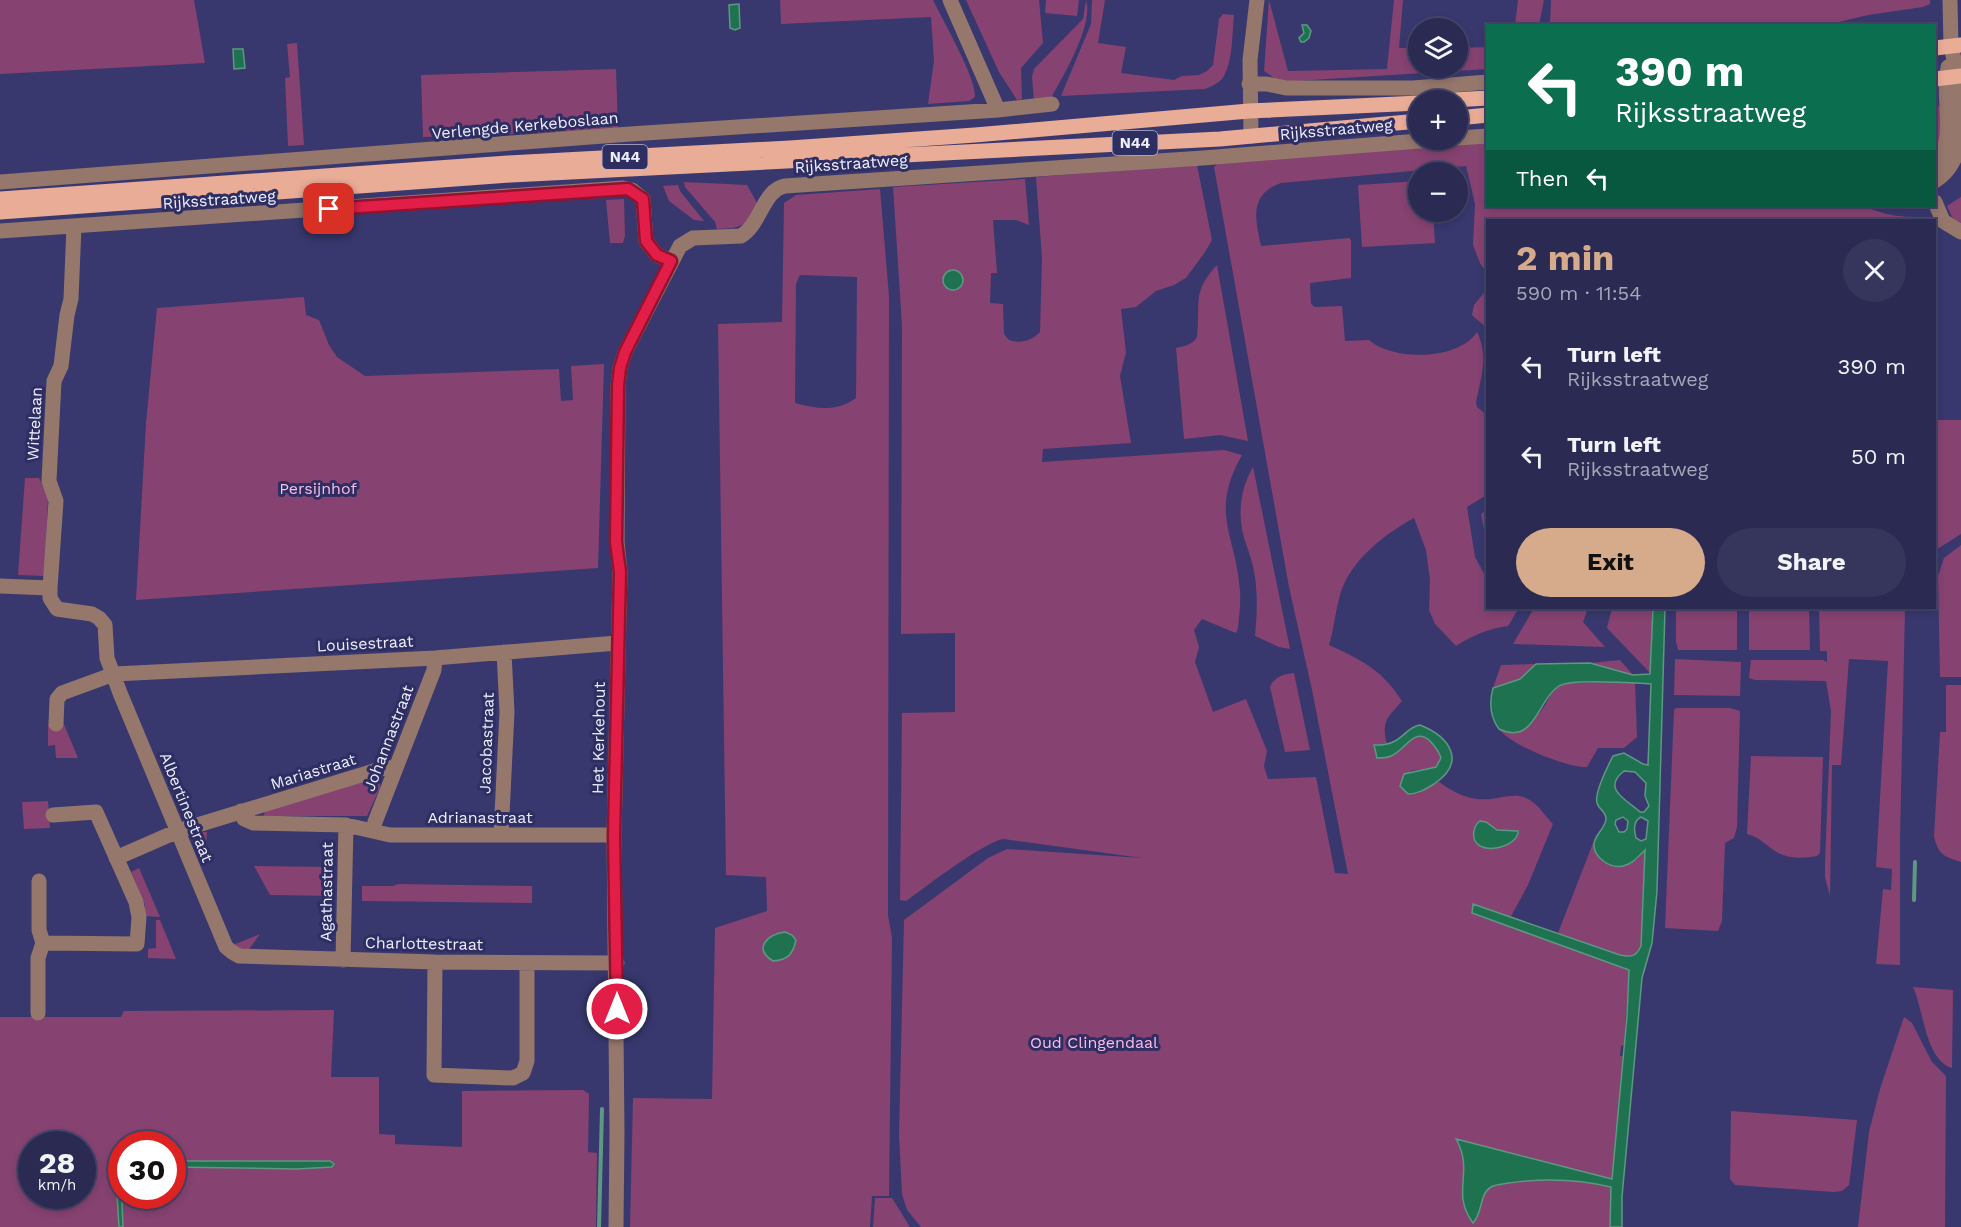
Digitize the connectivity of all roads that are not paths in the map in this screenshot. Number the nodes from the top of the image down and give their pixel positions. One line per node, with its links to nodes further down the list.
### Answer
1 (950, 0): 13 (street)
2 (1257, 0): 8 (street)
3 (1950, 0): 4 (street)
4 (1956, 46): 5 (main road); 6 (street)
5 (1936, 48)
6 (1950, 77): 18 (street); 24 (street)
7 (1486, 82): 8 (street)
8 (1250, 84): 14 (street)
9 (1486, 98): 10 (main road)
10 (1468, 99)
11 (1052, 104): 13 (street, Verlengde Kerkeboslaan)
12 (1408, 104): 14 (main road, Rijksstraatweg / N44)
13 (998, 110): 26 (street, Verlengde Kerkeboslaan)
14 (1249, 111): 20 (street); 27 (main road, Rijksstraatweg / N44)
15 (1486, 115): 16 (main road)
16 (1468, 117)
17 (1408, 122): 20 (main road, Rijksstraatweg / N44)
18 (1961, 126)
19 (1961, 133): 25 (street)
20 (1251, 136): 29 (main road, Rijksstraatweg / N44)
21 (1486, 136): 22 (street)
22 (1468, 137)
23 (1408, 142): 33 (street, Rijksstraatweg)
24 (1936, 164)
25 (1936, 180)
26 (0, 182)
27 (0, 199)
28 (1936, 204): 32 (street)
29 (0, 212)
30 (74, 226): 31 (street, Rijksstraatweg); 33 (street, Rijksstraatweg); 35 (street, Wittelaan)
31 (0, 231)
32 (1961, 232)
33 (671, 261): 36 (street, Het Kerkehout)
34 (0, 586): 35 (street)
35 (50, 588): 39 (street, Albertinestraat)
36 (617, 643): 37 (street, Louisestraat); 48 (street, Het Kerkehout)
37 (504, 652): 38 (street, Louisestraat); 47 (street, Jacobastraat)
38 (435, 658): 39 (street, Louisestraat); 41 (street, Johannastraat)
39 (114, 674): 40 (street, Louisestraat); 45 (street, Albertinestraat)
40 (56, 724)
41 (395, 770): 42 (street, Mariastraat); 46 (street, Johannastraat)
42 (240, 811): 44 (street); 45 (street, Mariastraat)
43 (53, 815): 49 (street)
44 (346, 825): 46 (street, Adrianastraat); 53 (street, Agathastraat)
45 (178, 831): 49 (street, Mariastraat); 52 (street, Albertinestraat)
46 (373, 831): 47 (street, Adrianastraat)
47 (501, 835): 48 (street, Adrianastraat)
48 (614, 835): 56 (street, Het Kerkehout)
49 (116, 858): 51 (street)
50 (39, 881): 51 (street)
51 (43, 943): 57 (street)
52 (232, 952): 53 (street, Charlottestraat)
53 (343, 960): 54 (street, Charlottestraat)
54 (435, 962): 55 (street, Charlottestraat); 55 (street)
55 (527, 963): 56 (street, Charlottestraat)
56 (616, 963): 58 (street, Het Kerkehout)
57 (38, 1013)
58 (616, 1227)

